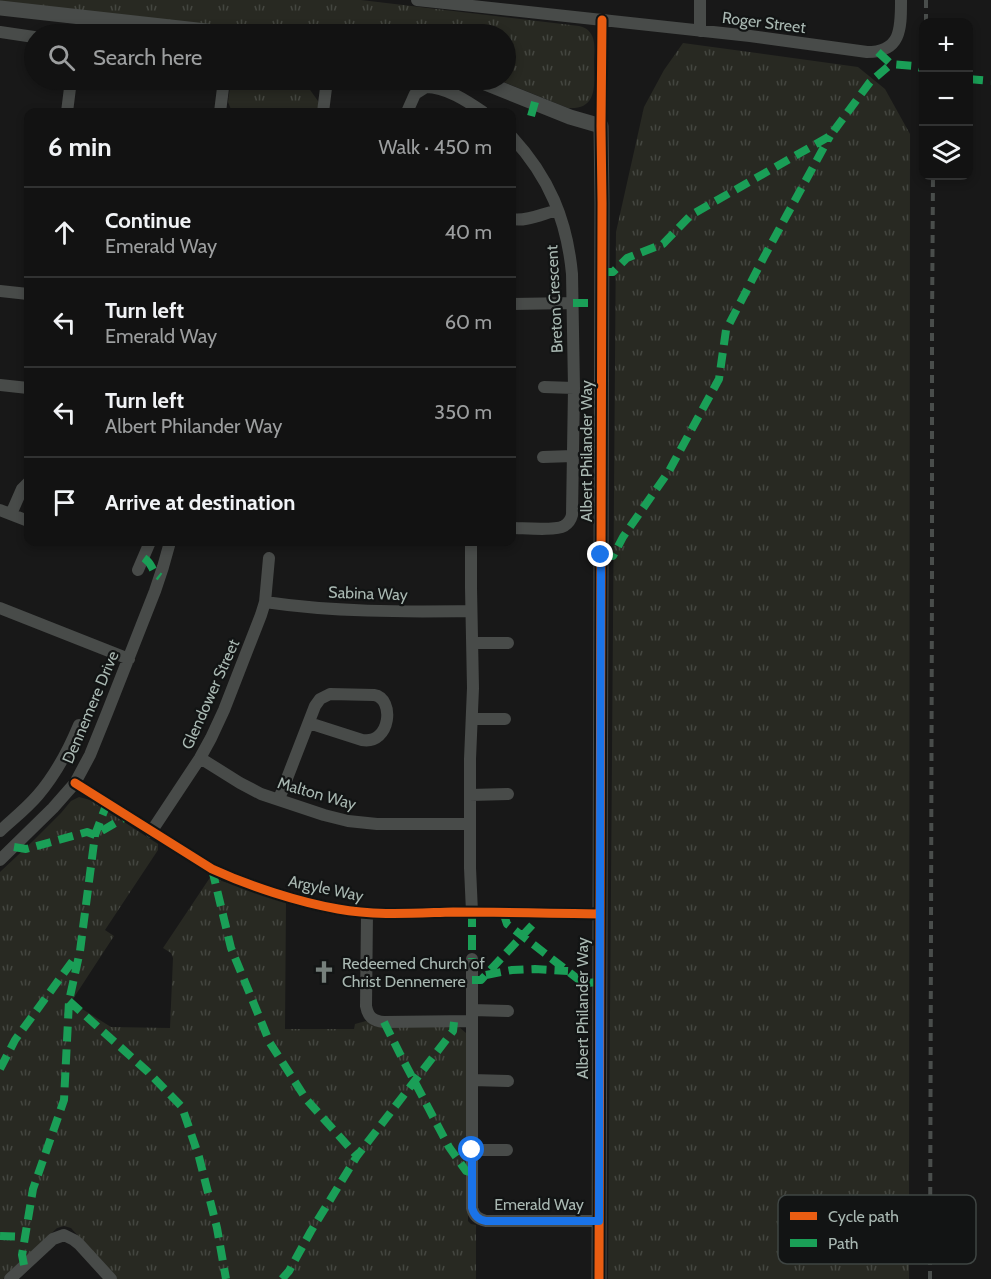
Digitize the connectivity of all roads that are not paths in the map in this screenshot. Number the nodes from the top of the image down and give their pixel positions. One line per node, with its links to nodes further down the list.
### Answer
1 (417, 0): 4 (street, Roger Street)
2 (700, 0): 8 (street)
3 (901, 0): 8 (street, Roger Street)
4 (501, 4): 6 (street, Roger Street)
5 (0, 8): 7 (street)
6 (602, 20): 8 (street, Roger Street); 22 (street, Albert Philander Way)
7 (142, 24)
8 (700, 31)
9 (0, 33): 10 (street)
10 (24, 36)
11 (70, 90): 17 (street)
12 (223, 90): 18 (street)
13 (326, 90): 19 (street)
14 (420, 90): 20 (street)
15 (442, 90): 21 (street)
16 (503, 90): 22 (street)
17 (68, 108)
18 (220, 108)
19 (324, 108)
20 (409, 108)
21 (477, 108)
22 (601, 126): 66 (street, Albert Philander Way)
23 (516, 141): 24 (street, Breton Crescent)
24 (558, 210): 25 (street); 28 (street, Breton Crescent)
25 (516, 219)
26 (0, 291): 27 (street)
27 (24, 294)
28 (573, 303): 29 (street); 33 (street, Breton Crescent)
29 (516, 304)
30 (0, 385): 32 (street)
31 (544, 387): 33 (street)
32 (24, 388)
33 (574, 388): 34 (street, Breton Crescent)
34 (573, 456): 35 (street); 39 (street, Breton Crescent)
35 (543, 457)
36 (24, 487): 37 (street)
37 (5, 512): 38 (street)
38 (24, 519)
39 (516, 528)
40 (148, 546): 44 (street)
41 (169, 546): 50 (street, Dennemere Drive)
42 (471, 546): 47 (street)
43 (270, 558): 45 (street, Glendower Street)
44 (138, 570)
45 (265, 602): 47 (street, Sabina Way); 55 (street, Glendower Street)
46 (0, 608): 50 (street)
47 (471, 611): 48 (street)
48 (472, 643): 49 (street); 51 (street)
49 (507, 643)
50 (129, 659): 56 (street, Dennemere Drive)
51 (472, 718): 52 (street); 58 (street)
52 (505, 719)
53 (309, 723): 53 (street); 59 (street)
54 (80, 725): 61 (street)
55 (200, 758): 59 (street, Malton Way); 62 (street, Glendower Street)
56 (75, 783): 62 (street, Argyle Way); 63 (street, Dennemere Drive)
57 (508, 794): 58 (street)
58 (470, 795): 60 (street)
59 (279, 800): 60 (street, Malton Way)
60 (470, 824): 64 (street)
61 (0, 831)
62 (151, 832): 65 (street, Argyle Way)
63 (0, 860)
64 (472, 912): 65 (street, Argyle Way); 66 (street, Argyle Way)
65 (367, 913): 69 (street)
66 (600, 914): 74 (street, Albert Philander Way)
67 (472, 959): 69 (street, Emerald Way)
68 (508, 1011): 69 (street)
69 (472, 1016): 70 (street, Emerald Way)
70 (472, 1080): 71 (street); 72 (street, Emerald Way)
71 (508, 1081)
72 (472, 1150): 73 (street); 74 (street, Emerald Way)
73 (507, 1150)
74 (599, 1221): 77 (street, Albert Philander Way)
75 (10, 1279): 76 (street)
76 (111, 1279)
77 (599, 1279)

